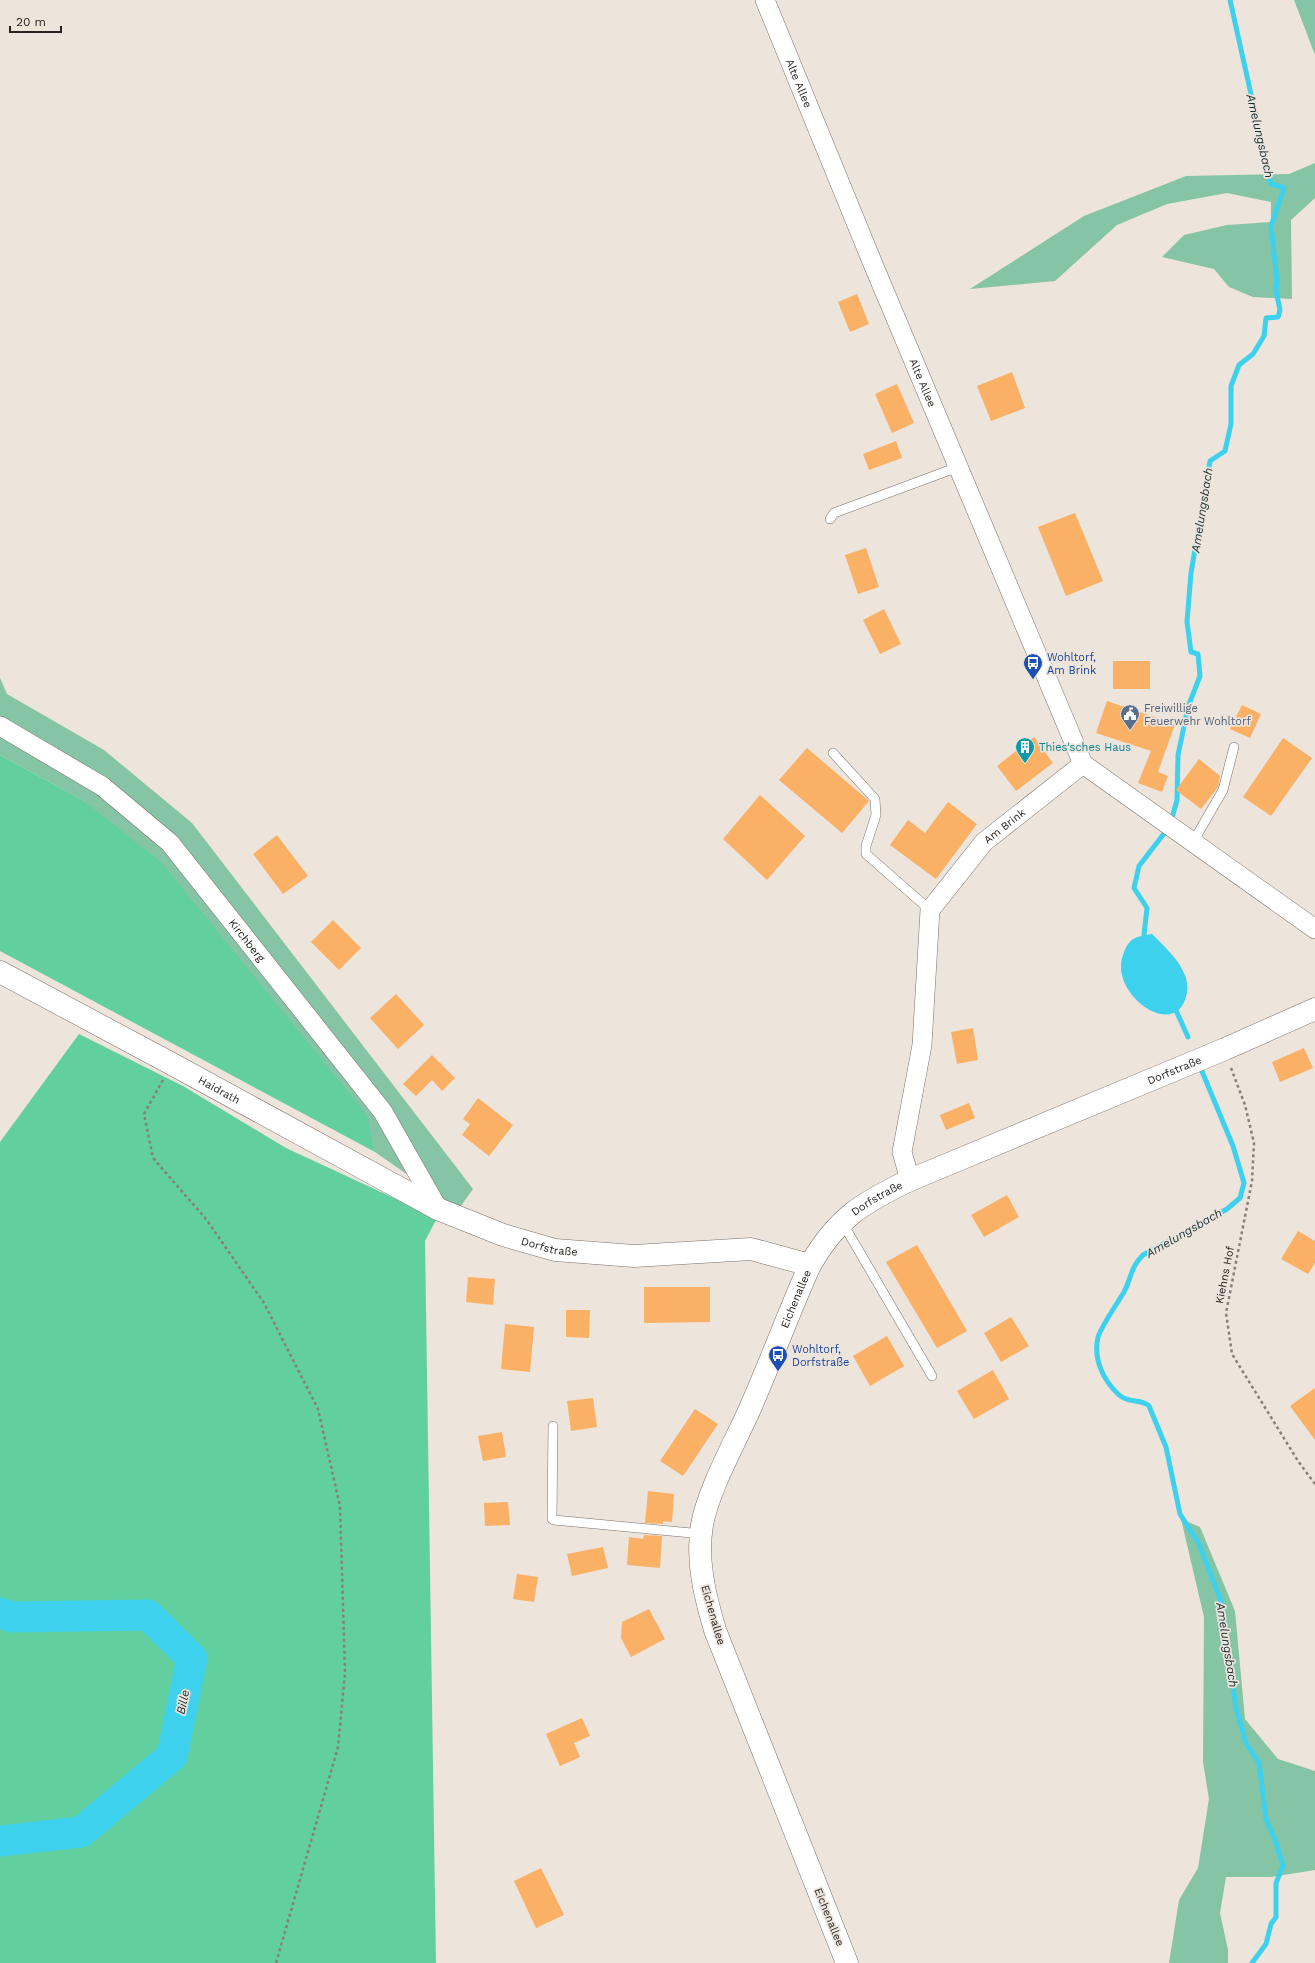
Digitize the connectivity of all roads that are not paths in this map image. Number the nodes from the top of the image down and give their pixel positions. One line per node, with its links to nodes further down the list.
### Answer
1 (765, 0): 2 (street, Alte Allee)
2 (958, 467): 3 (lane); 7 (street, Alte Allee)
3 (830, 519)
4 (0, 726): 14 (street, Kirchberg)
5 (1234, 747): 8 (lane)
6 (833, 753): 9 (lane)
7 (1083, 764): 8 (street); 9 (street, Am Brink)
8 (1193, 842): 10 (street)
9 (930, 910): 13 (street)
10 (1315, 929)
11 (0, 972): 14 (street, Haidrath)
12 (1315, 1009): 13 (street, Dorfstraße)
13 (910, 1180): 15 (street, Dorfstraße)
14 (438, 1209): 16 (street, Dorfstraße)
15 (841, 1221): 16 (street, Dorfstraße); 17 (lane)
16 (810, 1265): 19 (street, Eichenallee)
17 (932, 1376)
18 (554, 1426): 19 (lane)
19 (702, 1534): 20 (street, Eichenallee)
20 (847, 1963)

